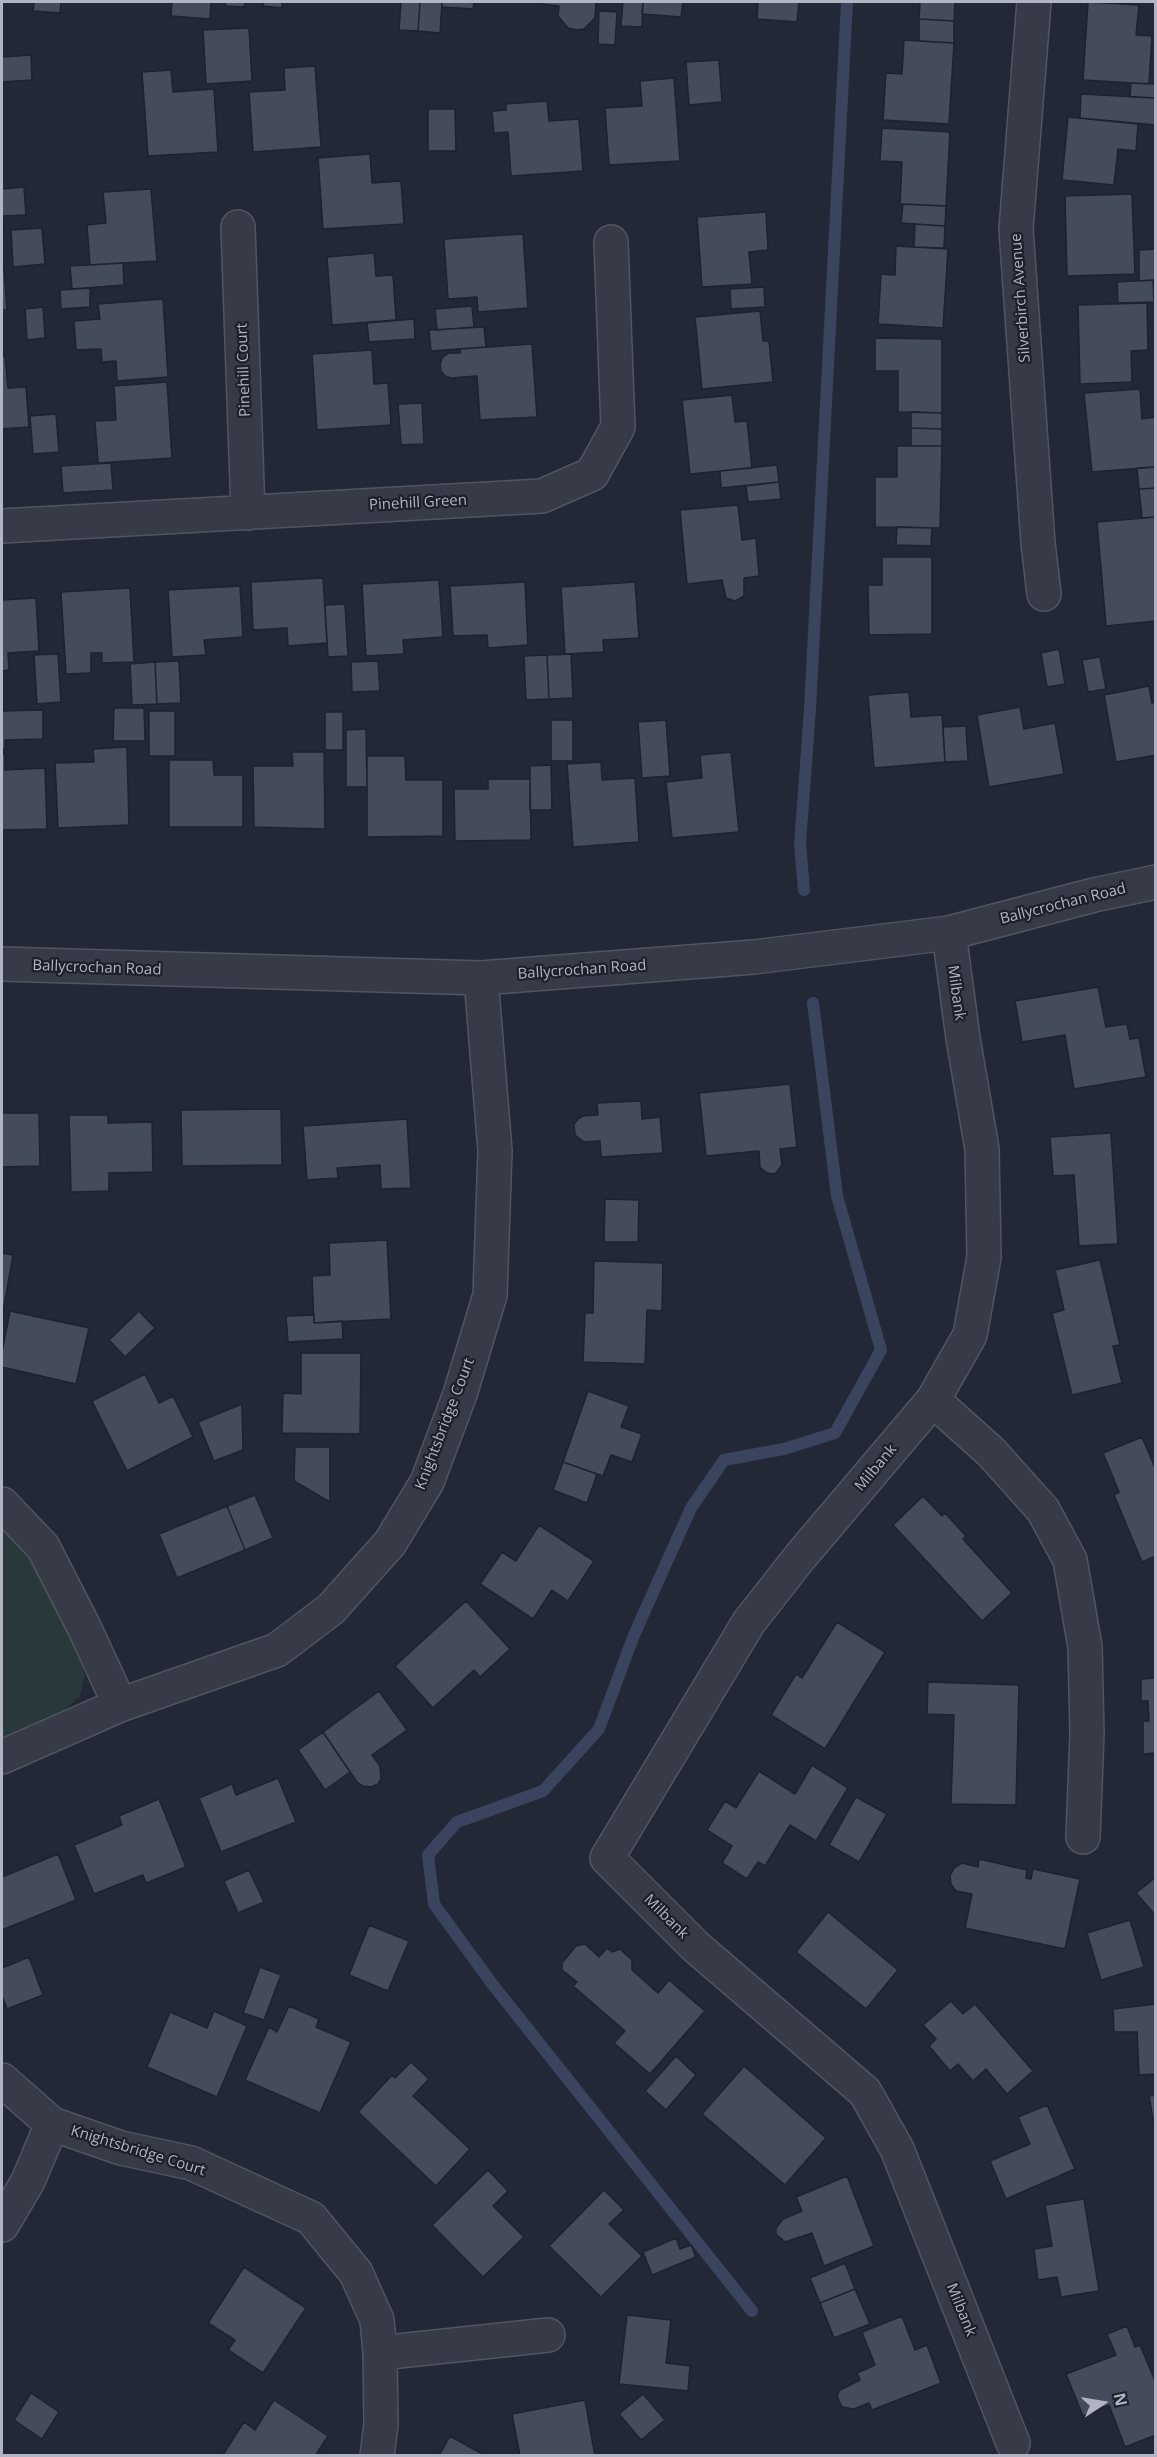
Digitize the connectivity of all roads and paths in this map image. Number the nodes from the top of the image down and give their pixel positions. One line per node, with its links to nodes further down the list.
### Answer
1 (1034, 2): 6 (street, Silverbirch Avenue)
2 (238, 227): 4 (street, Pinehill Court)
3 (611, 242): 4 (street, Pinehill Green)
4 (248, 513): 5 (street, Pinehill Green)
5 (2, 525)
6 (1044, 594)
7 (1155, 882): 8 (street, Ballycrochan Road)
8 (949, 933): 10 (street, Ballycrochan Road); 11 (street, Milbank)
9 (2, 964): 10 (street, Ballycrochan Road)
10 (481, 978): 13 (street, Knightsbridge Court)
11 (933, 1400): 15 (street); 21 (street, Milbank)
12 (2, 1504): 13 (street)
13 (120, 1705): 14 (street, Knightsbridge Court)
14 (2, 1758)
15 (1083, 1837)
16 (2, 2080): 17 (street, Knightsbridge Court)
17 (52, 2124): 18 (street, Knightsbridge Court); 20 (street, Knightsbridge Court)
18 (2, 2225)
19 (548, 2335): 20 (street)
20 (380, 2354): 22 (street, Knightsbridge Court)
21 (1013, 2443)
22 (377, 2456)

